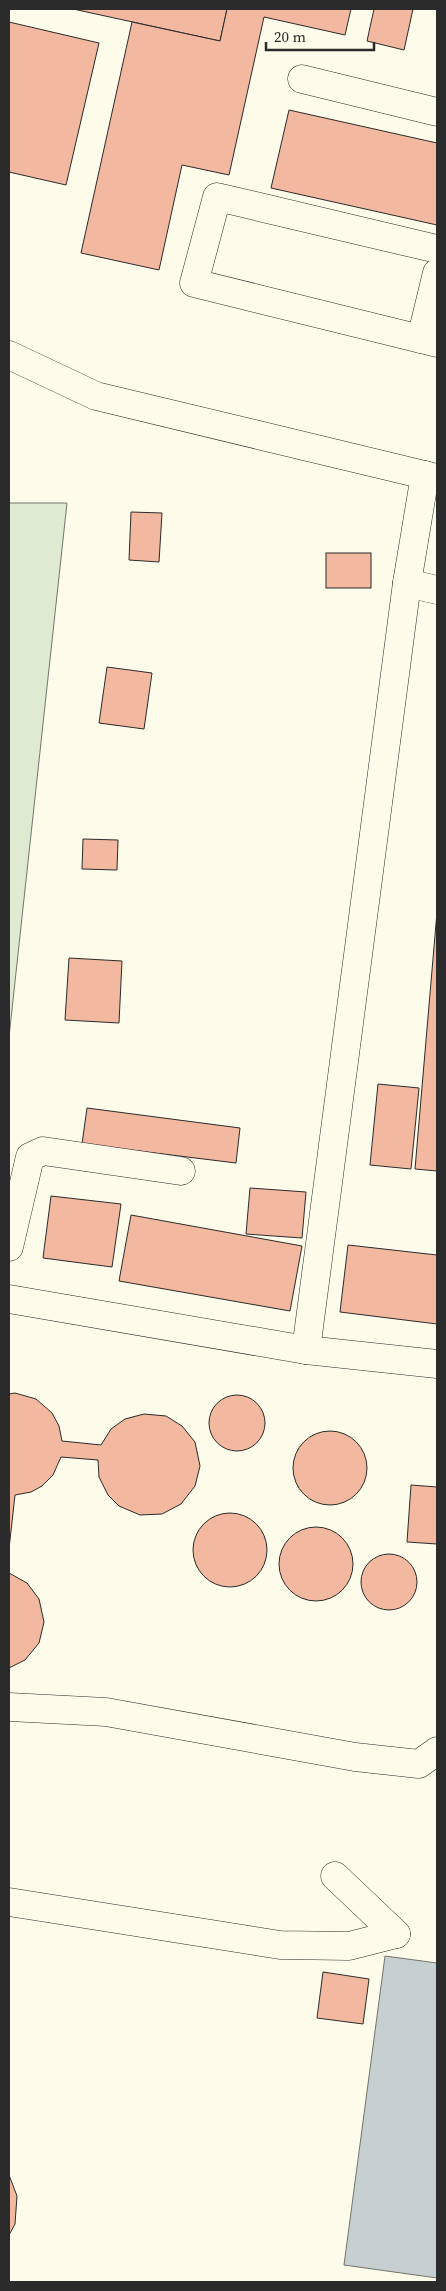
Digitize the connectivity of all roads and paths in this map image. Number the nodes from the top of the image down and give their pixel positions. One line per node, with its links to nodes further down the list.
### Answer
1 (302, 79): 2 (lane)
2 (437, 112)
3 (437, 249): 5 (lane)
4 (437, 273): 5 (lane)
5 (429, 341)
6 (9, 355): 7 (lane)
7 (431, 476): 8 (lane)
8 (407, 583): 9 (lane); 13 (lane)
9 (437, 590)
10 (182, 1171): 11 (lane)
11 (9, 1247)
12 (9, 1298): 13 (lane)
13 (306, 1350): 14 (lane)
14 (437, 1364)
15 (9, 1707): 16 (lane)
16 (437, 1752)
17 (335, 1876): 18 (lane)
18 (9, 1902)

